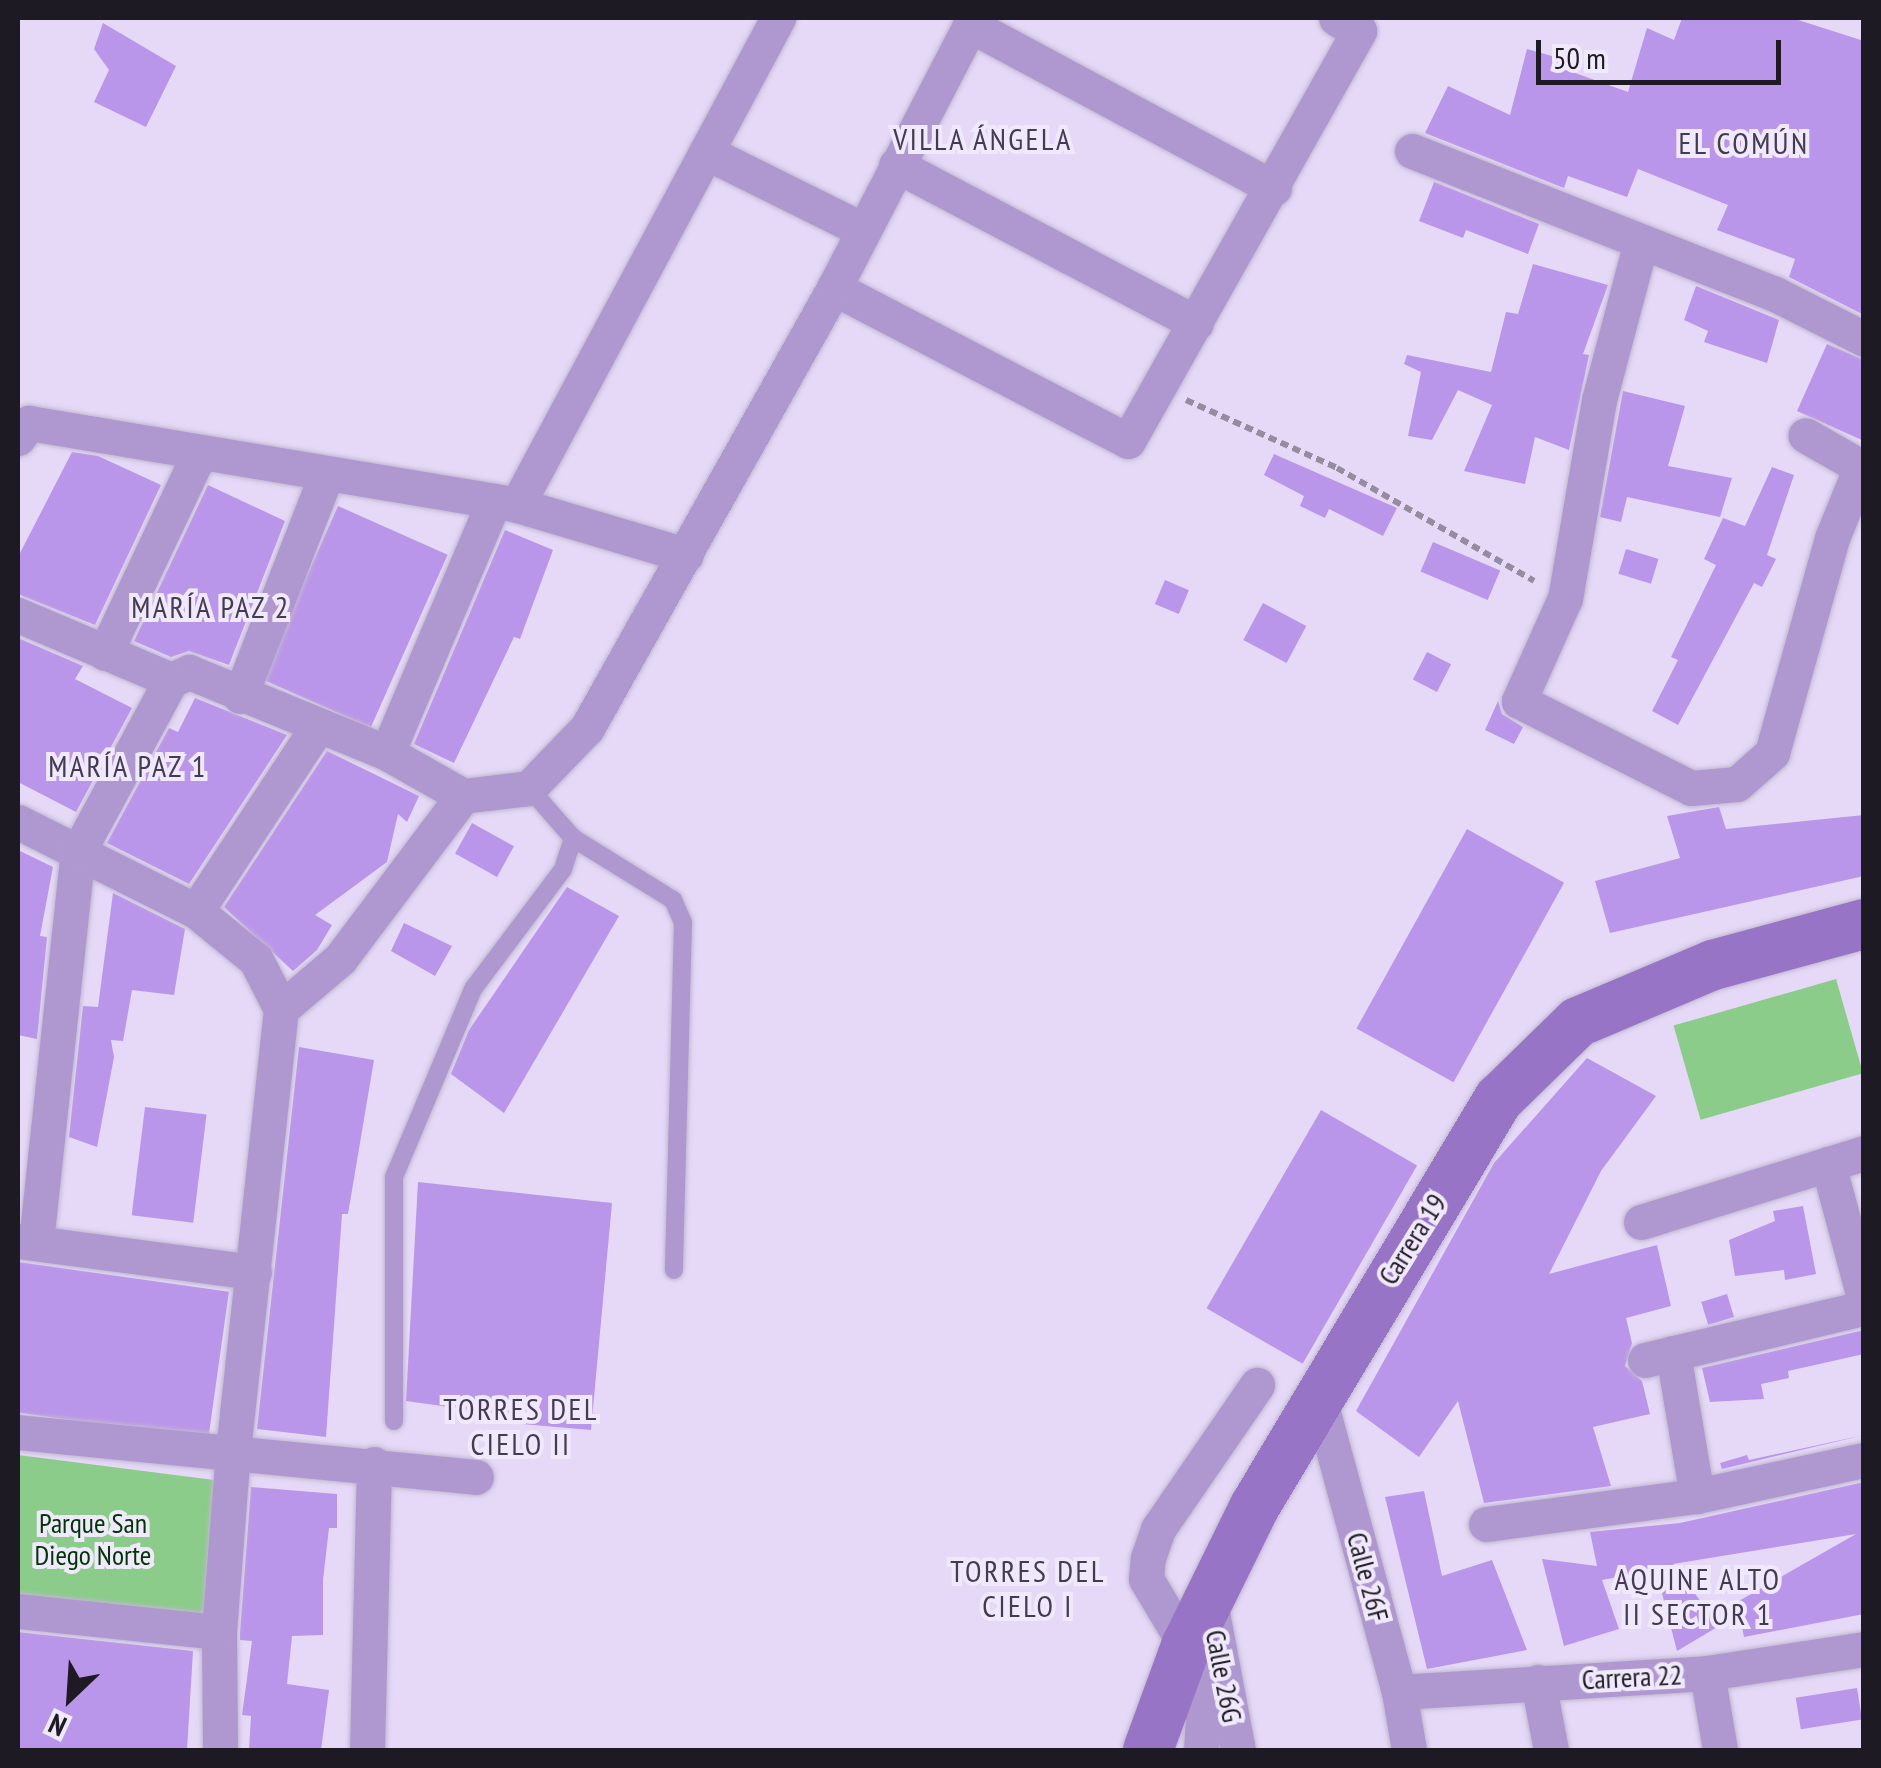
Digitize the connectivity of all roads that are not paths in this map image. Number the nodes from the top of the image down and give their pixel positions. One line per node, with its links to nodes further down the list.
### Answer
1 (778, 18): 5 (street)
2 (1336, 18): 7 (street)
3 (972, 21): 6 (street); 7 (street)
4 (1412, 151): 9 (street)
5 (706, 152): 8 (street); 17 (street)
6 (896, 165): 8 (street); 11 (street)
7 (1274, 188): 11 (street)
8 (861, 229): 10 (street)
9 (1641, 242): 12 (street); 13 (street)
10 (834, 288): 11 (street); 18 (street)
11 (1196, 323)
12 (1864, 339)
13 (1805, 436)
14 (18, 438): 15 (street)
15 (200, 452): 16 (street); 20 (street)
16 (327, 473): 17 (street); 22 (street)
17 (506, 503): 18 (street); 24 (street)
18 (686, 555): 25 (street)
19 (18, 616): 20 (street)
20 (105, 653): 21 (street)
21 (172, 680): 22 (street); 29 (street)
22 (240, 696): 23 (street)
23 (318, 726): 24 (street); 30 (street)
24 (388, 753): 26 (street)
25 (529, 788): 26 (street); 28 (lane)
26 (463, 796): 32 (street)
27 (18, 822): 29 (street)
28 (574, 838): 37 (lane); 43 (lane)
29 (78, 852): 30 (street); 36 (street)
30 (196, 911): 32 (street)
31 (1864, 924): 42 (street, Carrera 19)
32 (281, 1008): 38 (street)
33 (1864, 1153): 34 (street)
34 (1828, 1164): 35 (street); 39 (street)
35 (1641, 1222)
36 (27, 1241): 38 (street)
37 (674, 1270)
38 (254, 1272): 45 (street)
39 (1864, 1297)
40 (1864, 1308): 49 (street)
41 (1256, 1386): 54 (street)
42 (1320, 1404): 51 (street, Carrera 19); 58 (street, Calle 26F)
43 (394, 1421)
44 (18, 1432): 45 (street)
45 (232, 1450): 47 (street); 53 (street)
46 (1864, 1460): 49 (street)
47 (374, 1464): 48 (street); 60 (street)
48 (476, 1477)
49 (1697, 1496): 50 (street)
50 (1486, 1524)
51 (1210, 1602): 54 (street, Carrera 19); 62 (street); 63 (street, Calle 26G)
52 (18, 1611): 53 (street)
53 (219, 1632): 59 (street)
54 (1186, 1646): 61 (street, Carrera 19)
55 (1864, 1649): 56 (street, Carrera 22)
56 (1706, 1672): 57 (street, Carrera 22); 66 (street)
57 (1538, 1682): 58 (street, Carrera 22); 65 (street)
58 (1400, 1692): 64 (street, Calle 26F)
59 (220, 1750)
60 (367, 1750)
61 (1148, 1750)
62 (1201, 1750)
63 (1238, 1750)
64 (1409, 1750)
65 (1552, 1750)
66 (1720, 1750)

